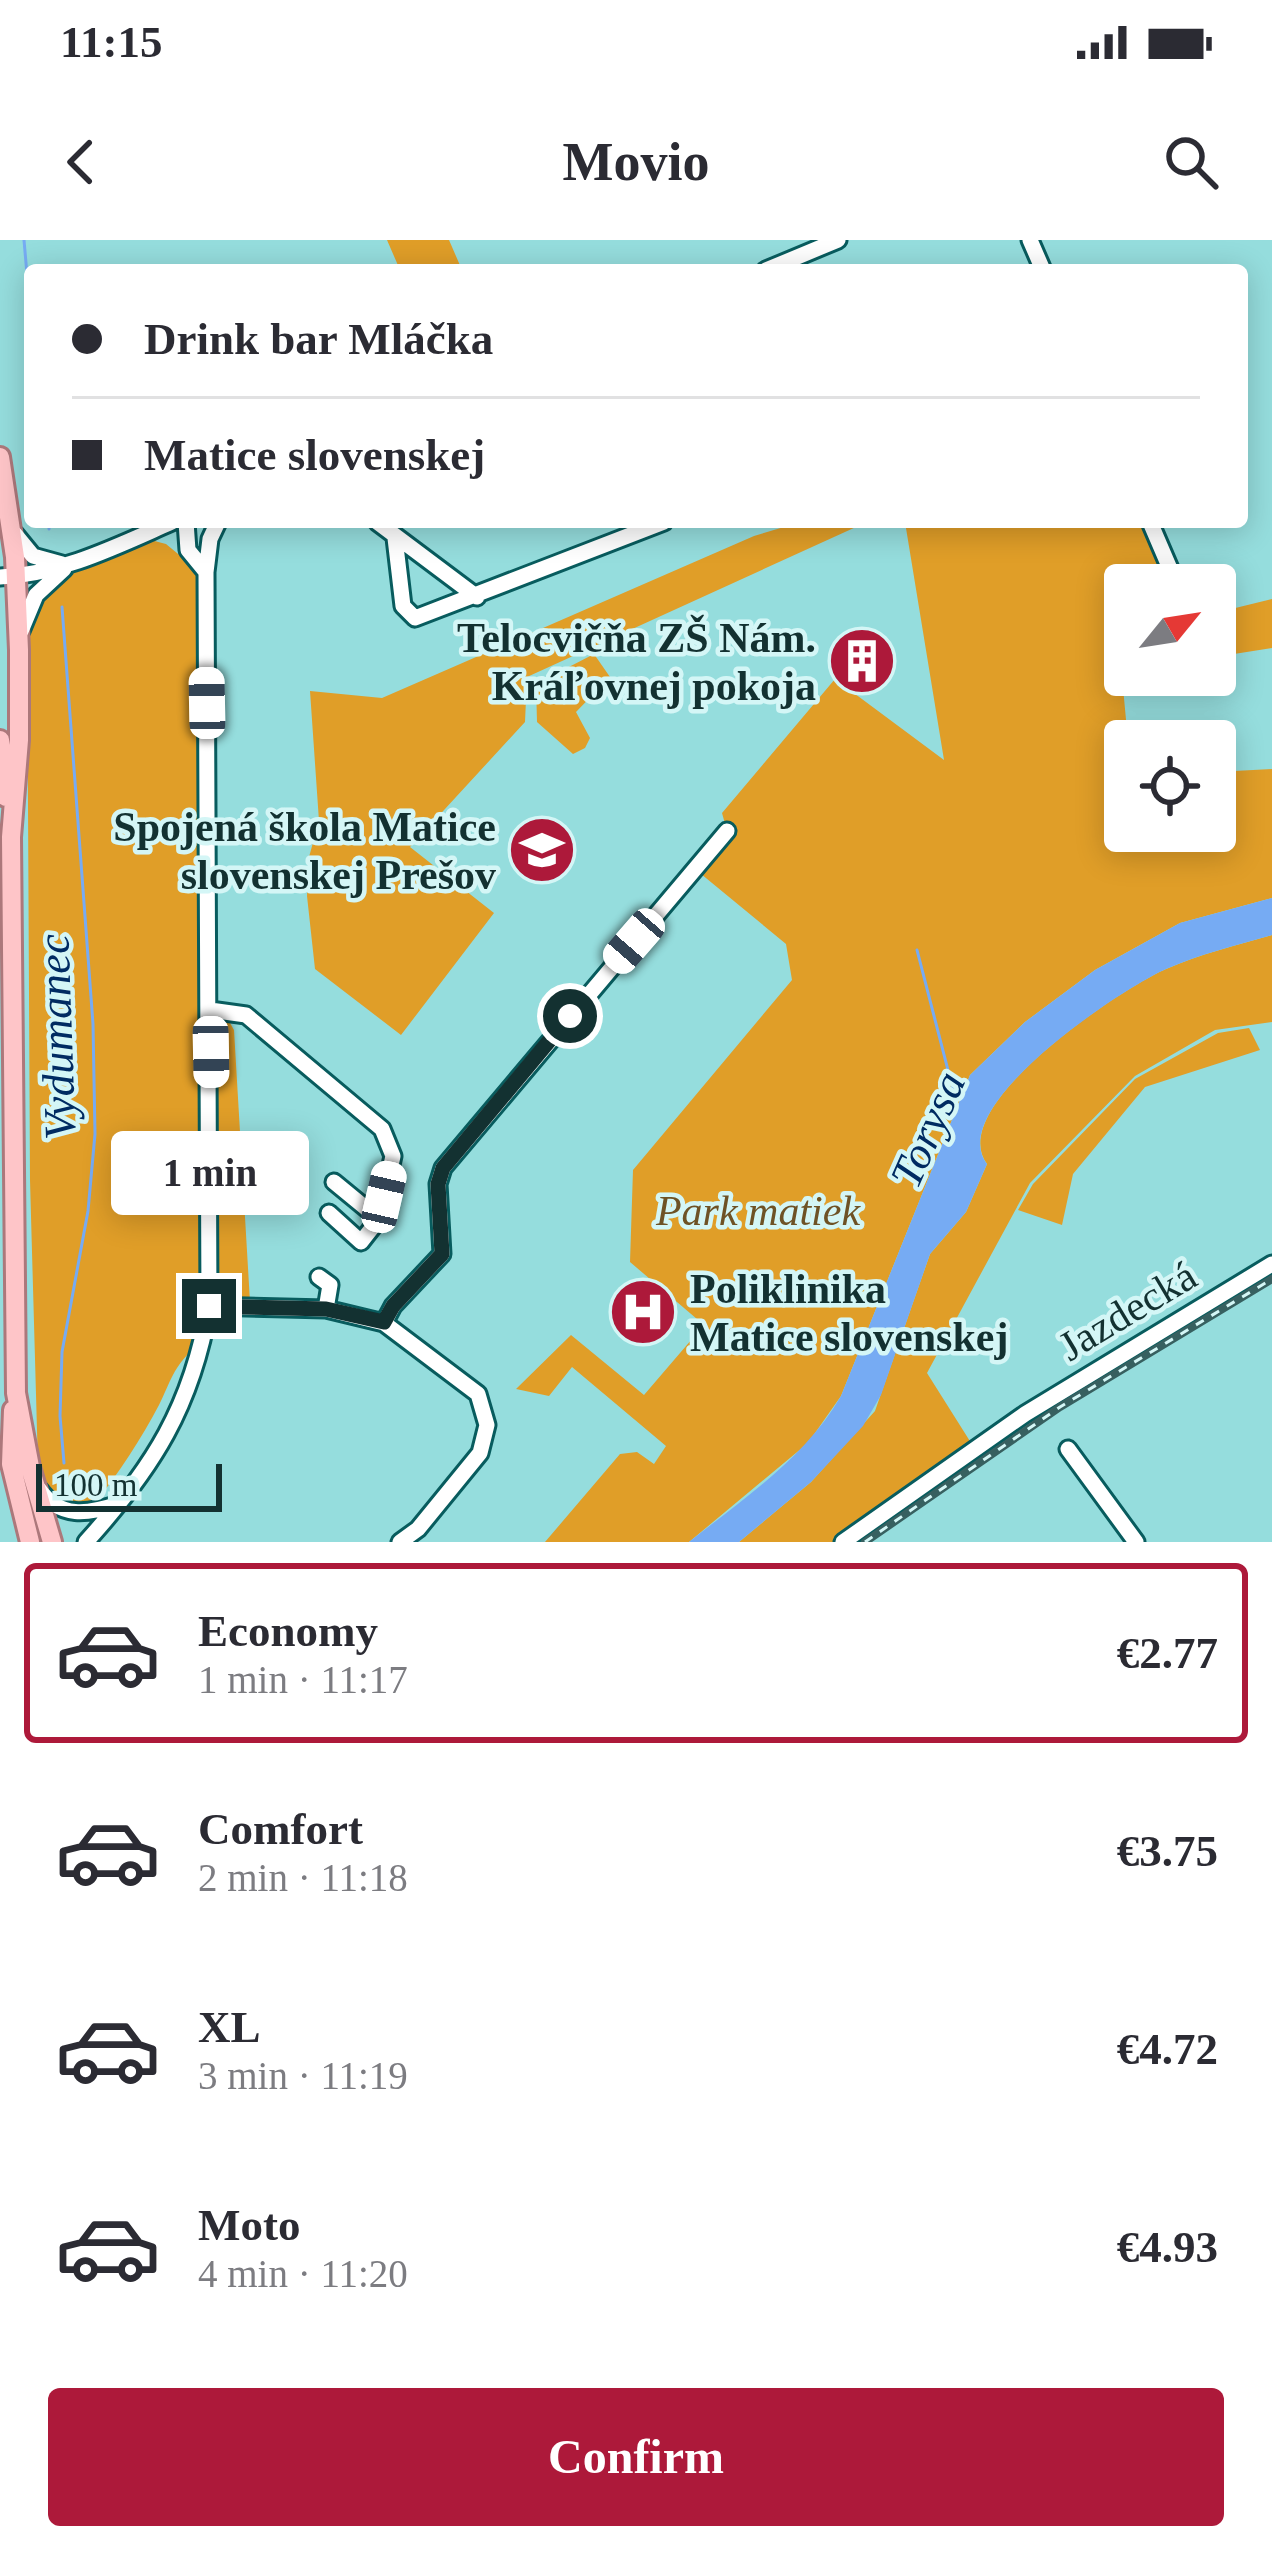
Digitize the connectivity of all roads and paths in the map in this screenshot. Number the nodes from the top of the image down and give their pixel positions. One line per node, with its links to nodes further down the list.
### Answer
1 (838, 240): 2 (street)
2 (780, 264)
3 (0, 457): 4 (main road)
4 (11, 525): 16 (street); 19 (main road)
5 (158, 528): 12 (street)
6 (186, 528): 15 (street)
7 (204, 528): 14 (street)
8 (215, 528): 14 (street)
9 (384, 528): 13 (street)
10 (649, 528): 20 (street)
11 (1153, 528): 17 (street)
12 (144, 534): 15 (street); 16 (street)
13 (395, 538): 20 (street); 20 (street)
14 (210, 539): 18 (street)
15 (188, 550): 18 (street)
16 (71, 564): 19 (street); 21 (street)
17 (1168, 564)
18 (206, 572): 25 (street)
19 (8, 577): 21 (main road)
20 (477, 597)
21 (19, 650): 24 (main road)
22 (0, 740): 24 (main road)
23 (727, 831): 33 (street)
24 (11, 837): 35 (main road)
25 (210, 1010): 28 (street); 31 (street)
26 (334, 1182): 28 (street)
27 (329, 1213): 28 (street)
28 (379, 1219)
29 (1272, 1264): 43 (street, Jazdecká)
30 (319, 1276): 32 (street)
31 (209, 1306): 32 (street); 36 (street)
32 (326, 1309): 33 (street)
33 (384, 1322): 42 (street)
34 (1067, 1449): 44 (street)
35 (20, 1466): 36 (street); 37 (main road); 38 (main road); 39 (main road)
36 (122, 1503): 40 (street); 41 (street)
37 (17, 1542)
38 (30, 1542)
39 (52, 1542)
40 (86, 1542)
41 (100, 1542)
42 (400, 1542)
43 (843, 1542)
44 (1136, 1542)

